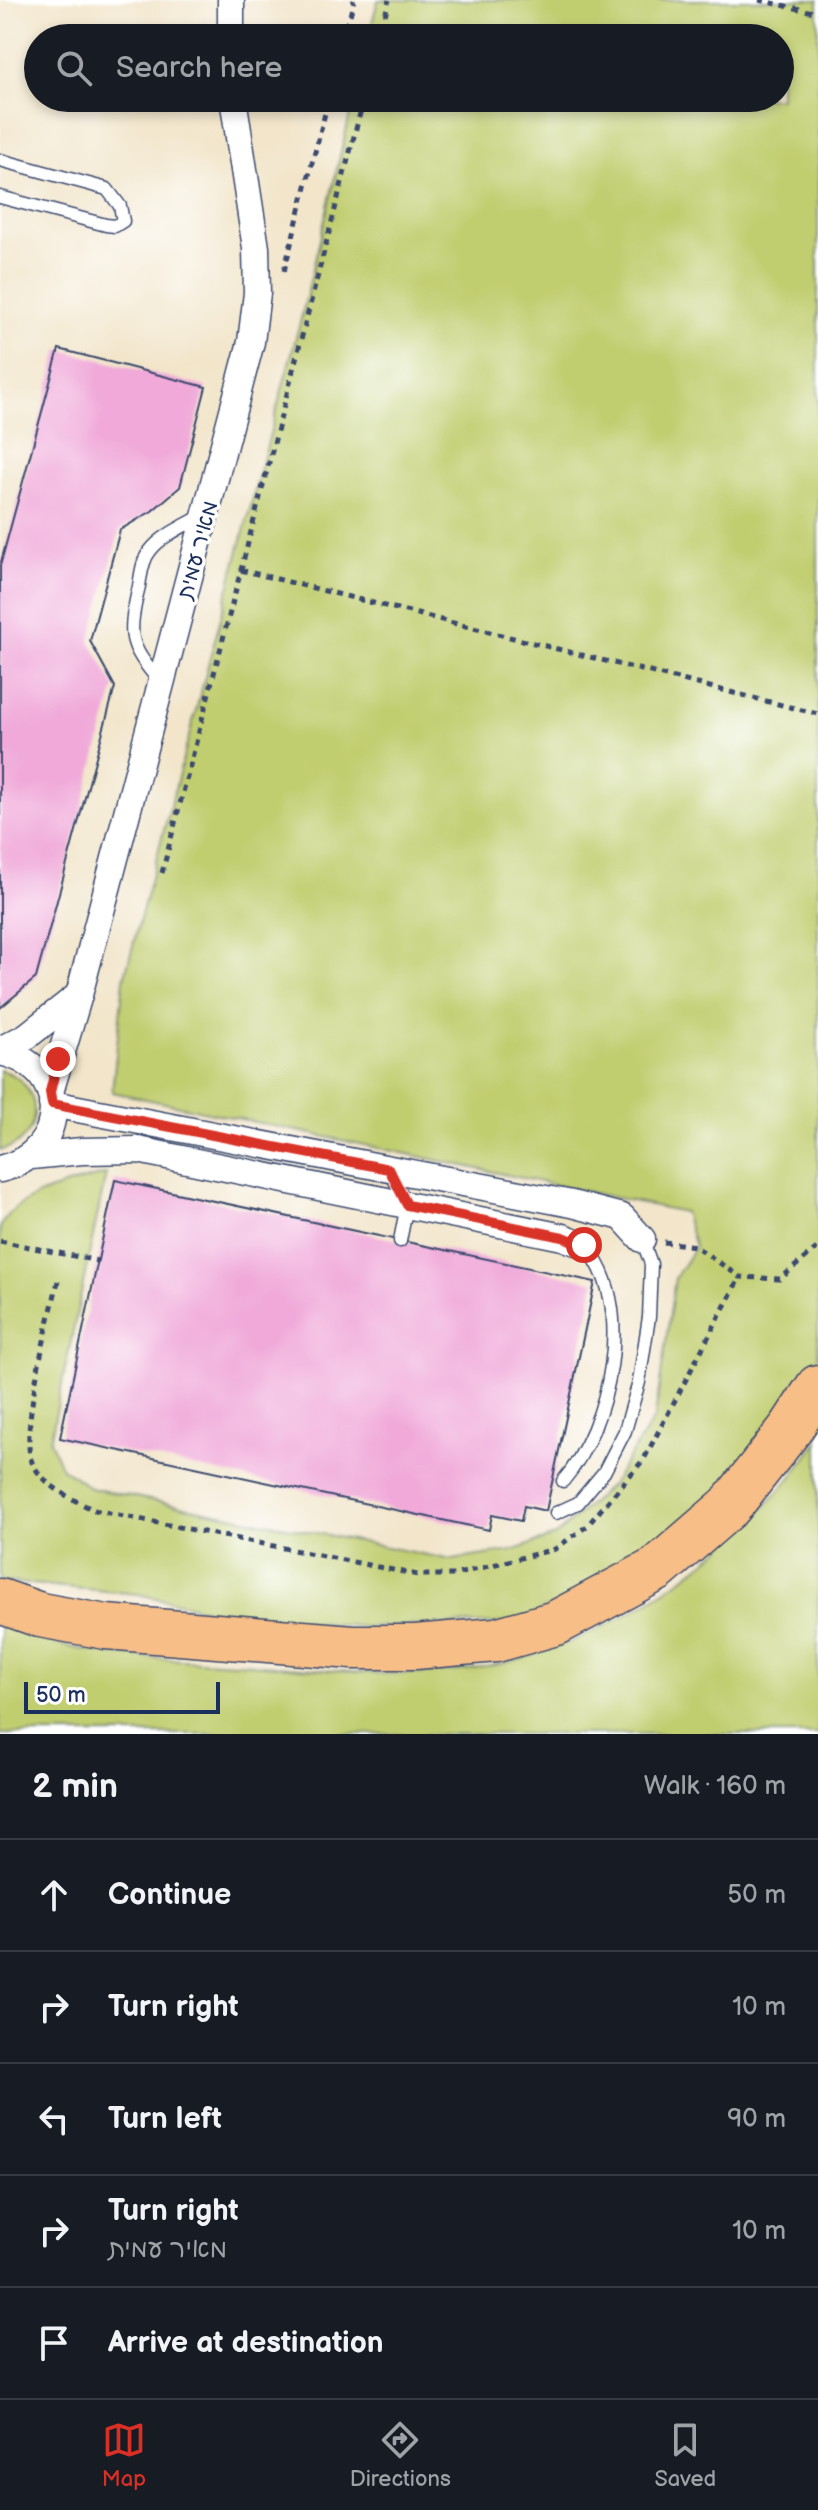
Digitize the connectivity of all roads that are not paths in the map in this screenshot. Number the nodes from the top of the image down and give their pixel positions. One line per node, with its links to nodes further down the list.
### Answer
1 (231, 0): 2 (street)
2 (231, 24)
3 (235, 112): 6 (street, מאיר עמית)
4 (0, 160): 5 (lane)
5 (0, 197)
6 (208, 513): 7 (street, מאיר עמית); 7 (lane)
7 (162, 684): 8 (street, מאיר עמית)
8 (79, 995): 9 (street); 10 (street, מאיר עמית)
9 (0, 1051): 10 (street)
10 (51, 1098): 11 (street, מאיר עמית); 12 (street)
11 (12, 1169): 13 (street)
12 (389, 1169): 13 (lane); 14 (street)
13 (407, 1205): 15 (lane); 16 (street)
14 (642, 1239): 19 (lane)
15 (400, 1241)
16 (584, 1245): 18 (lane)
17 (818, 1387): 20 (highway)
18 (563, 1481)
19 (556, 1513)
20 (0, 1601)

